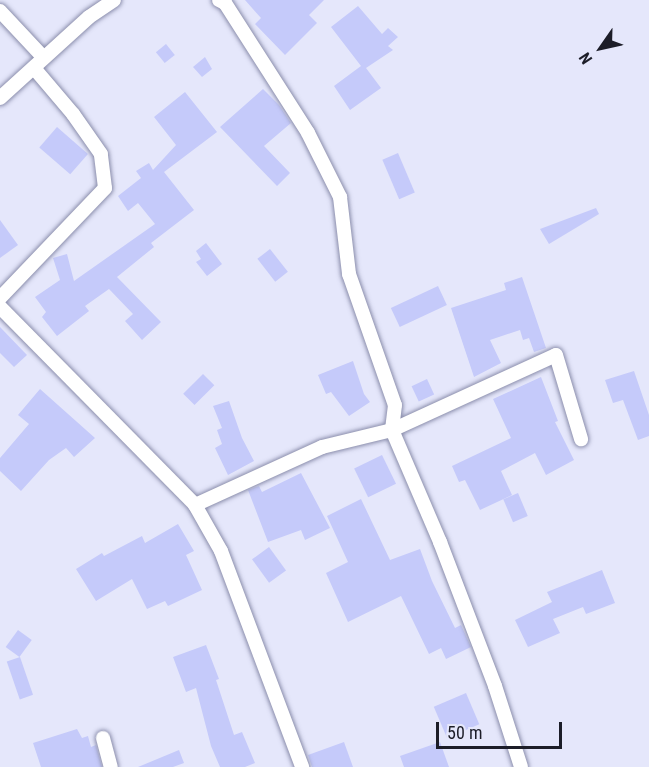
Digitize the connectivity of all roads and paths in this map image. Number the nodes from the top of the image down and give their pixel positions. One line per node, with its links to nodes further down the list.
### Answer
1 (114, 0): 4 (street)
2 (219, 0): 8 (street)
3 (0, 11): 4 (street)
4 (39, 63): 5 (street); 6 (street)
5 (0, 98)
6 (0, 298)
7 (0, 307): 10 (street)
8 (392, 430): 9 (street); 10 (street); 14 (street)
9 (581, 439)
10 (195, 505): 13 (street)
11 (103, 738): 12 (street)
12 (111, 767)
13 (302, 767)
14 (521, 767)

